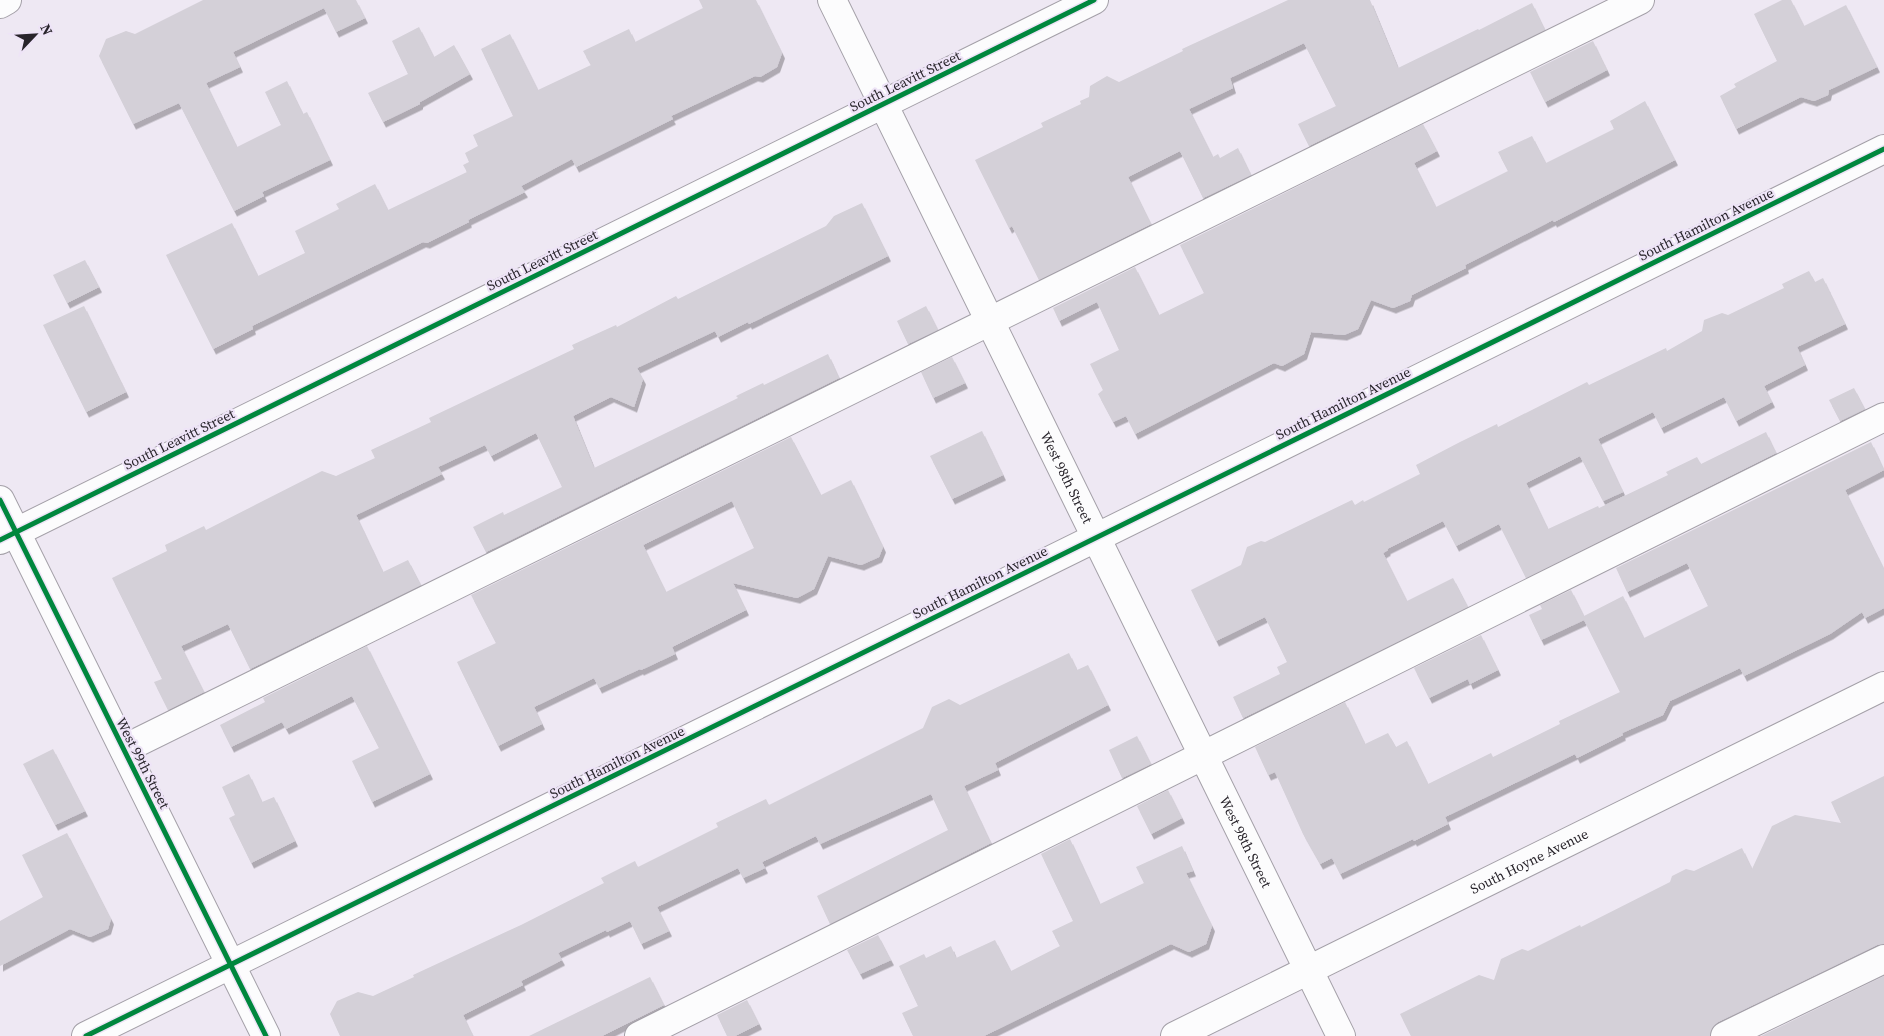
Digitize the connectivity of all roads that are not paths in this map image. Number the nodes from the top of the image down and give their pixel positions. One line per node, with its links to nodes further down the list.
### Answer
1 (7, 0): 5 (street)
2 (832, 0): 6 (street, West 98th Street)
3 (1094, 0): 6 (street, South Leavitt Street)
4 (1640, 0): 8 (street)
5 (0, 4)
6 (884, 104): 8 (street, West 98th Street); 11 (street, South Leavitt Street)
7 (1884, 149): 12 (street, South Hamilton Avenue)
8 (990, 322): 12 (street, West 98th Street); 14 (street)
9 (1884, 417): 15 (street)
10 (0, 500): 11 (street, West 99th Street)
11 (8, 536): 14 (street, West 99th Street)
12 (1096, 538): 15 (street, West 98th Street); 17 (street, South Hamilton Avenue)
13 (1884, 686): 18 (street, South Hoyne Avenue)
14 (124, 749): 17 (street, West 99th Street)
15 (1204, 755): 18 (street, West 98th Street); 21 (street)
16 (1884, 959): 24 (street)
17 (231, 964): 19 (street, South Hamilton Avenue); 20 (street, West 99th Street)
18 (1309, 970): 22 (street, South Hoyne Avenue); 23 (street, West 98th Street)
19 (86, 1036)
20 (266, 1036)
21 (639, 1036)
22 (1174, 1036)
23 (1341, 1036)
24 (1725, 1036)

